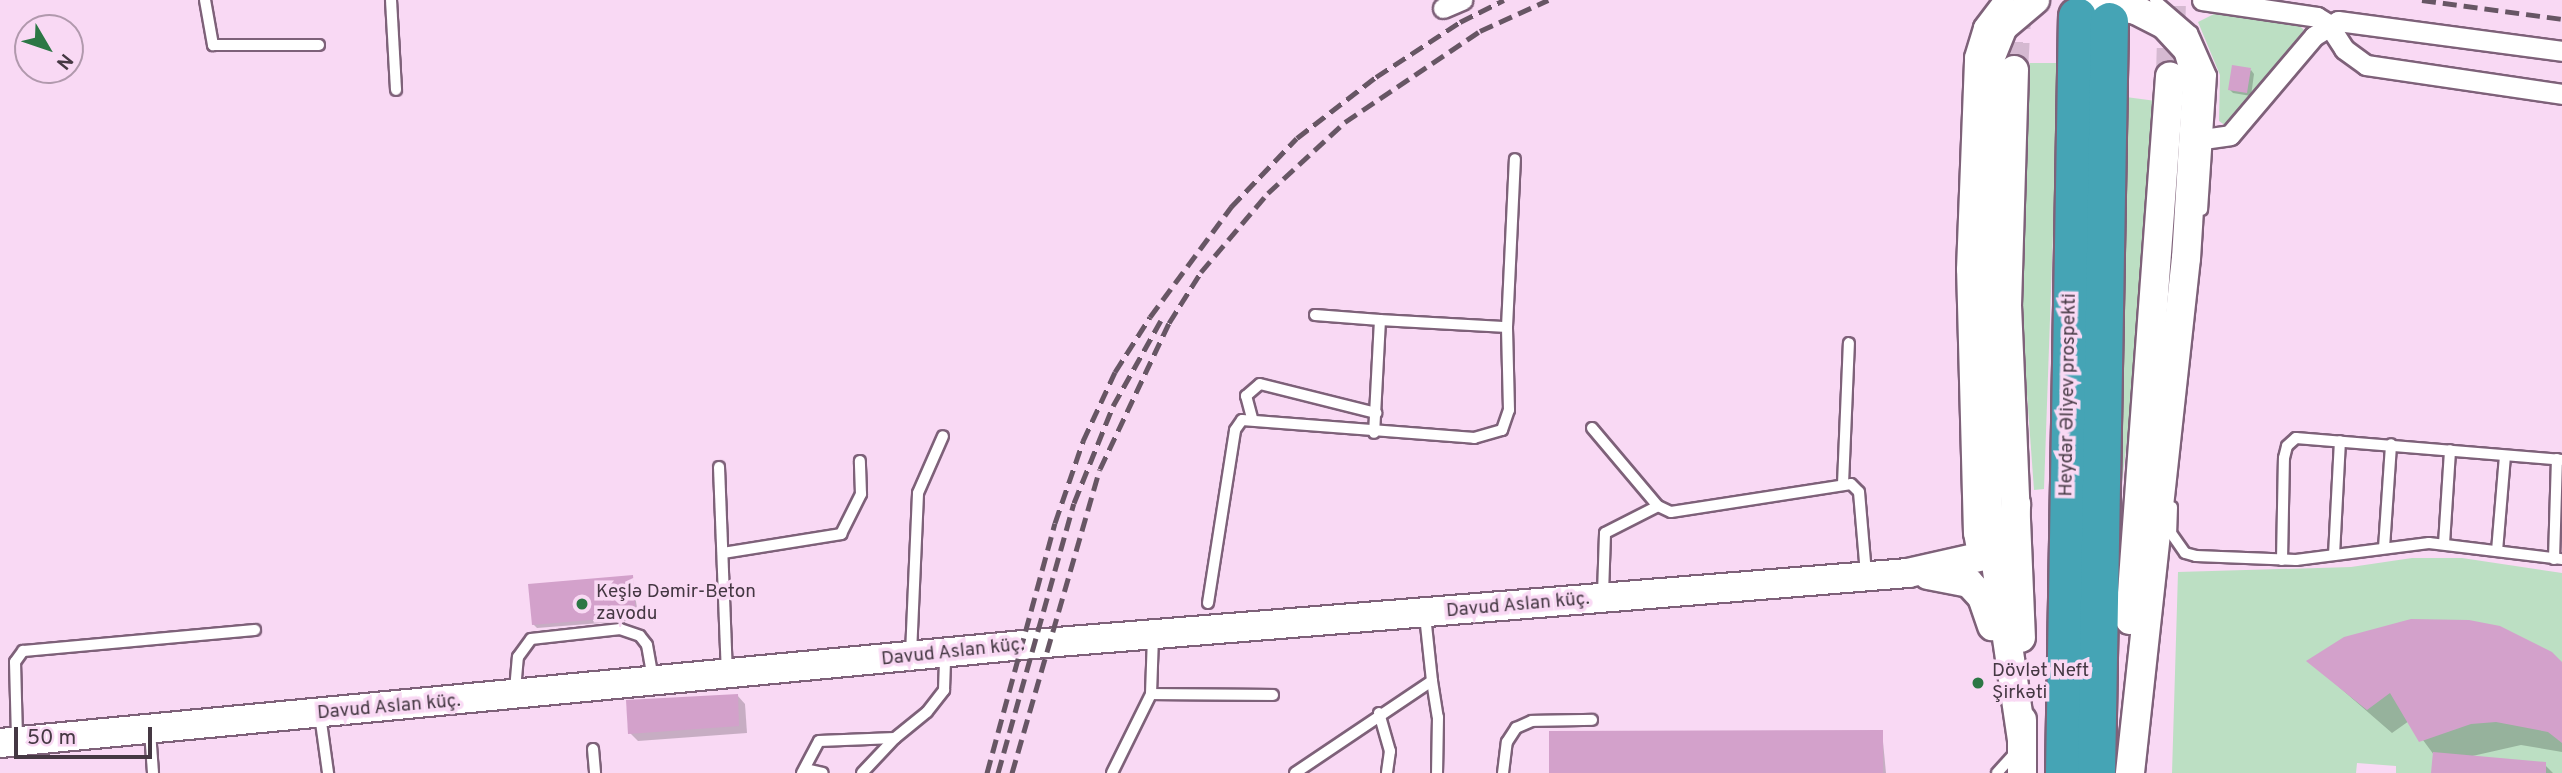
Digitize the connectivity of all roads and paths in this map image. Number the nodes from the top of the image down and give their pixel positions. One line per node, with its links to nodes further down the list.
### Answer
1 (205, 0): 11 (lane)
2 (391, 0): 15 (lane)
3 (1462, 0): 8 (street)
4 (2003, 0): 45 (street)
5 (2035, 0): 45 (main road)
6 (2155, 0): 17 (lane)
7 (2202, 0): 10 (street)
8 (1443, 8)
9 (2090, 12): 17 (main road); 83 (highway, Heydər Əliyev prospekti); 84 (highway, Heydər Əliyev prospekti)
10 (2328, 24): 12 (street); 16 (street); 17 (street)
11 (319, 45)
12 (2562, 51)
13 (2014, 70): 38 (main road)
14 (2170, 76): 85 (main road)
15 (396, 90)
16 (2562, 94)
17 (2203, 140): 35 (lane); 85 (main road)
18 (1515, 159): 21 (lane)
19 (1315, 315): 20 (lane)
20 (1380, 320): 21 (lane); 23 (lane)
21 (1507, 327): 26 (lane)
22 (1849, 343): 36 (lane)
23 (1376, 413): 24 (lane); 26 (lane)
24 (1252, 418): 26 (lane); 51 (lane)
25 (1592, 428): 39 (lane)
26 (1374, 433)
27 (943, 436): 56 (lane)
28 (2340, 441): 29 (lane); 44 (lane); 46 (lane)
29 (2391, 444): 30 (lane); 41 (lane)
30 (2450, 450): 31 (lane); 40 (lane)
31 (2505, 456): 32 (lane); 42 (lane)
32 (2559, 459): 47 (lane)
33 (860, 461): 43 (lane)
34 (719, 467): 43 (lane)
35 (2175, 480)
36 (1843, 484): 39 (lane); 49 (lane)
37 (2174, 494): 46 (lane)
38 (2016, 504): 45 (main road); 70 (main road)
39 (1658, 506): 50 (lane)
40 (2444, 544): 41 (lane); 42 (lane)
41 (2384, 548): 44 (lane)
42 (2497, 551): 47 (lane)
43 (723, 553): 57 (lane)
44 (2334, 555): 46 (lane)
45 (1993, 557): 48 (main road); 70 (main road)
46 (2282, 559)
47 (2558, 559)
48 (1908, 573): 49 (main road, Davud Aslan küç.); 70 (main road)
49 (1866, 577): 50 (main road, Davud Aslan küç.)
50 (1603, 598): 52 (main road, Davud Aslan küç.)
51 (1208, 603)
52 (1425, 615): 54 (main road, Davud Aslan küç.); 58 (lane)
53 (255, 630): 68 (lane)
54 (1153, 635): 55 (main road, Davud Aslan küç.); 60 (lane)
55 (945, 655): 56 (main road, Davud Aslan küç.); 67 (lane)
56 (911, 658): 57 (main road, Davud Aslan küç.)
57 (727, 676): 59 (main road, Davud Aslan küç.)
58 (1432, 681): 63 (lane); 80 (lane)
59 (654, 683): 62 (main road, Davud Aslan küç.); 62 (lane)
60 (1151, 694): 61 (lane); 77 (lane)
61 (1273, 695)
62 (514, 696): 64 (main road, Davud Aslan küç.)
63 (1379, 713): 78 (lane); 79 (lane)
64 (320, 714): 66 (main road, Davud Aslan küç.); 73 (lane)
65 (1592, 720): 81 (lane)
66 (150, 730): 68 (main road, Davud Aslan küç.); 72 (lane)
67 (895, 738): 71 (lane); 76 (lane)
68 (9, 743)
69 (593, 749): 74 (lane)
70 (2022, 753): 82 (lane)
71 (804, 771): 75 (lane)
72 (153, 773)
73 (328, 773)
74 (596, 773)
75 (823, 773)
76 (862, 773)
77 (1112, 773)
78 (1295, 773)
79 (1387, 773)
80 (1437, 773)
81 (1503, 773)
82 (1997, 773)
83 (2064, 773)
84 (2096, 773)
85 (2129, 773)

